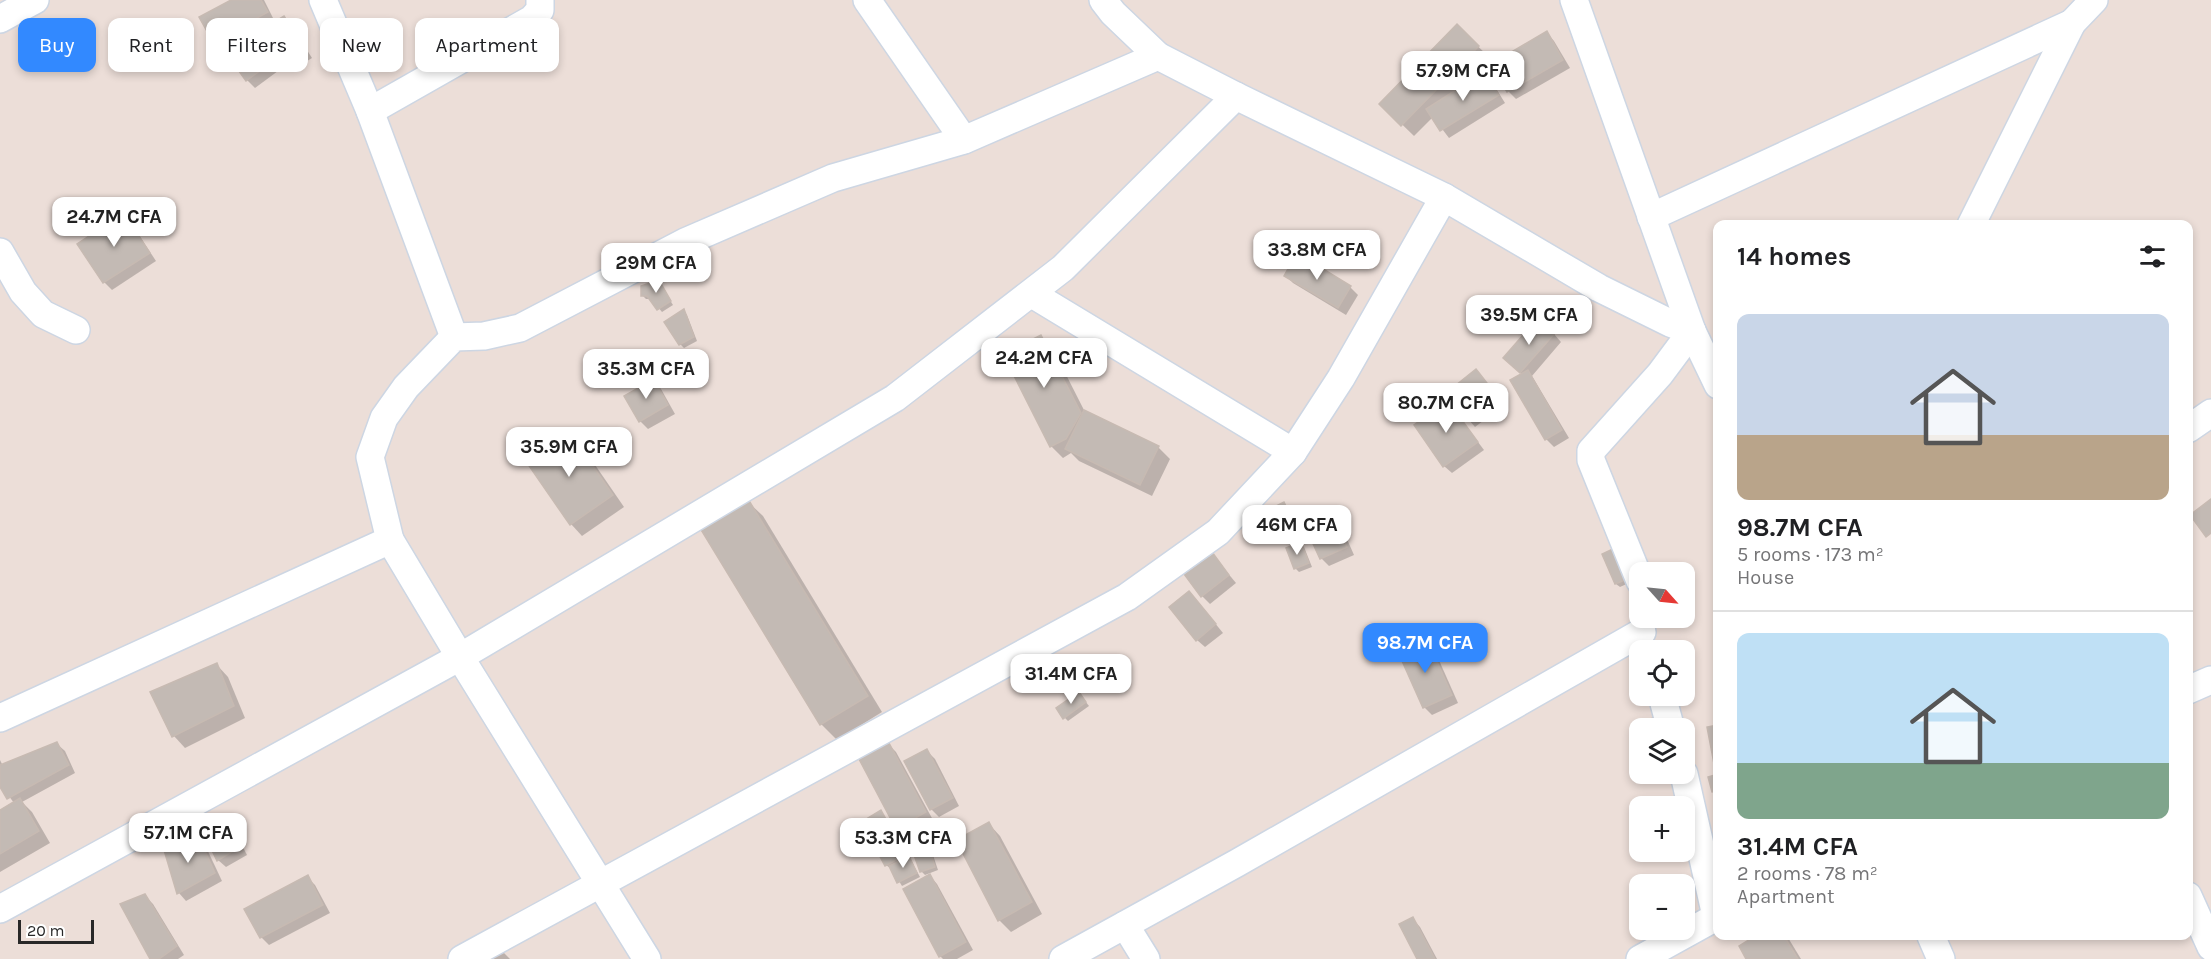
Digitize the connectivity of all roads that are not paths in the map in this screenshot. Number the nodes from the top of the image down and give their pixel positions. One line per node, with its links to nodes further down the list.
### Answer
1 (35, 0): 8 (street)
2 (323, 0): 12 (street)
3 (540, 0): 12 (street)
4 (867, 0): 13 (street)
5 (1103, 0): 10 (street)
6 (1574, 0): 15 (street)
7 (2094, 0): 9 (street)
8 (0, 19)
9 (2072, 24): 15 (street); 16 (street)
10 (1158, 56): 11 (street); 13 (street)
11 (1236, 96): 14 (street); 18 (street)
12 (370, 111): 21 (street)
13 (964, 140): 21 (street)
14 (1444, 197): 20 (street); 25 (street)
15 (1651, 217): 20 (street)
16 (1974, 220)
17 (0, 252): 19 (street)
18 (1032, 294): 25 (street); 29 (street)
19 (76, 330)
20 (1692, 331): 22 (street); 27 (street)
21 (454, 337): 26 (street)
22 (1713, 375)
23 (2211, 414): 24 (street)
24 (2193, 426)
25 (1293, 452): 34 (street)
26 (390, 540): 29 (street); 32 (street)
27 (1632, 562)
28 (1645, 634): 39 (street)
29 (460, 657): 34 (street); 37 (street)
30 (2211, 680): 31 (street)
31 (2193, 688)
32 (0, 718)
33 (1686, 784): 35 (street)
34 (600, 882): 42 (street); 43 (street)
35 (1713, 899)
36 (2193, 907): 41 (street)
37 (0, 909)
38 (1713, 918): 46 (street)
39 (1125, 925): 44 (street); 45 (street)
40 (1933, 940): 47 (street)
41 (2211, 947)
42 (462, 959)
43 (647, 959)
44 (1063, 959)
45 (1146, 959)
46 (1640, 959)
47 (1941, 959)

